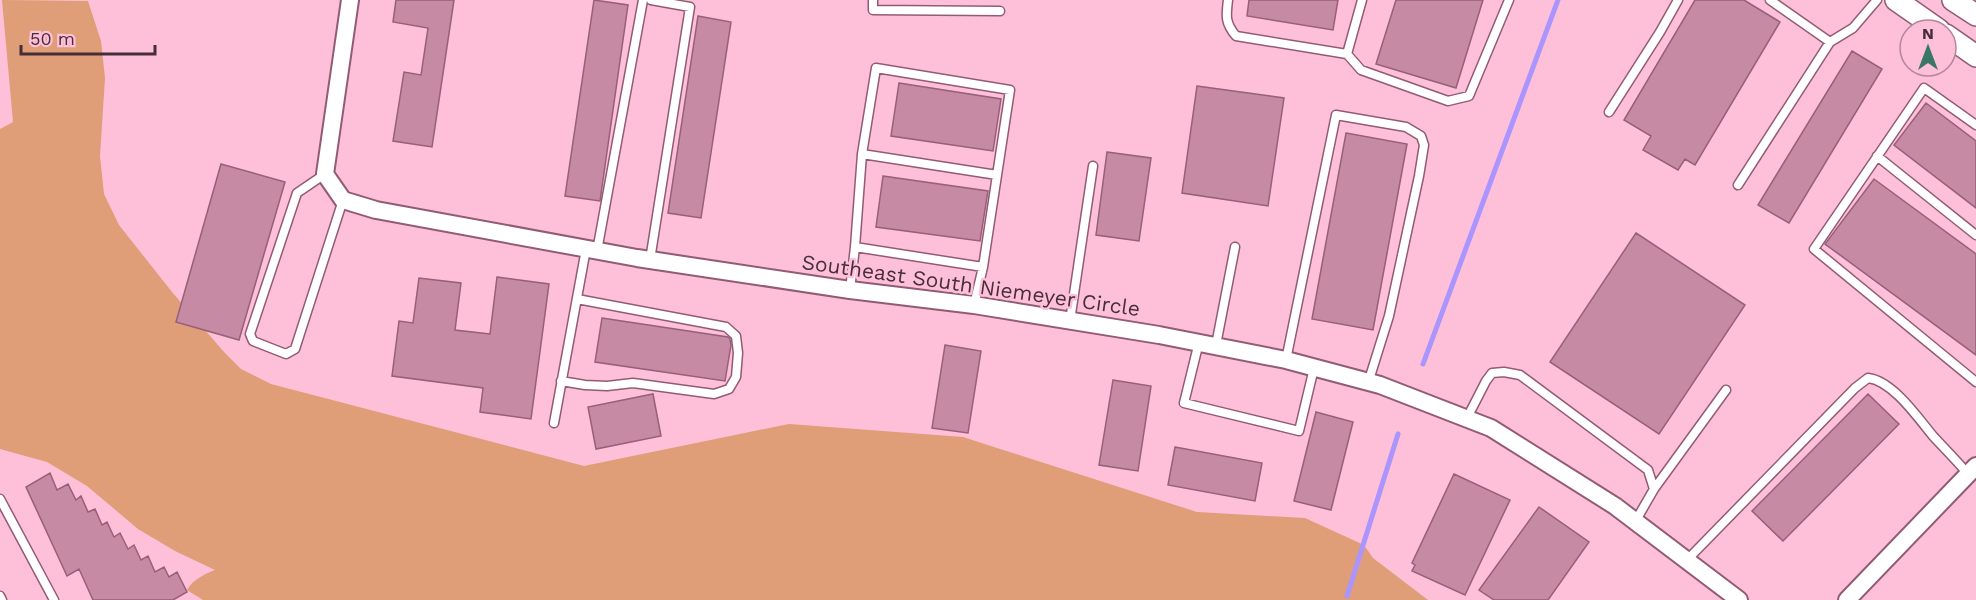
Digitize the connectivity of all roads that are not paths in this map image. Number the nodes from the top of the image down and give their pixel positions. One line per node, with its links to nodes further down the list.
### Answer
1 (350, 0): 25 (street)
2 (643, 0): 32 (lane)
3 (651, 0): 33 (lane)
4 (873, 0): 13 (lane)
5 (1228, 0): 18 (lane)
6 (1362, 0): 18 (lane)
7 (1509, 0): 18 (lane)
8 (1678, 0): 20 (lane)
9 (1770, 0): 16 (lane)
10 (1877, 0): 16 (lane)
11 (1896, 0): 15 (street)
12 (1953, 0): 14 (street)
13 (1000, 11)
14 (1976, 15)
15 (1922, 18)
16 (1830, 42): 27 (lane)
17 (1958, 43): 19 (street)
18 (1347, 54)
19 (1976, 56)
20 (1609, 112)
21 (1976, 125): 23 (lane)
22 (862, 154): 26 (lane); 26 (lane); 30 (lane)
23 (1877, 156): 29 (lane); 42 (lane)
24 (1093, 166): 38 (lane)
25 (325, 174): 28 (street); 28 (lane)
26 (997, 175): 34 (lane)
27 (1738, 185)
28 (343, 200): 32 (street, Southeast South Niemeyer Circle)
29 (1976, 235)
30 (855, 247): 34 (lane); 35 (lane)
31 (1235, 247): 39 (lane)
32 (592, 250): 33 (street, Southeast South Niemeyer Circle); 36 (lane)
33 (650, 260): 35 (street, Southeast South Niemeyer Circle)
34 (983, 267): 37 (lane)
35 (850, 290): 37 (street, Southeast South Niemeyer Circle)
36 (577, 299): 43 (lane); 43 (lane)
37 (974, 305): 38 (street, Southeast South Niemeyer Circle)
38 (1070, 322): 39 (street, Southeast South Niemeyer Circle)
39 (1208, 343): 40 (street, Southeast South Niemeyer Circle); 41 (lane)
40 (1286, 360): 41 (street, Southeast South Niemeyer Circle); 44 (lane)
41 (1314, 368): 44 (street, Southeast South Niemeyer Circle)
42 (1975, 378)
43 (561, 381): 47 (lane)
44 (1368, 383): 46 (street, Southeast South Niemeyer Circle)
45 (1726, 390): 49 (lane)
46 (1467, 418): 49 (lane); 51 (street, Southeast South Niemeyer Circle)
47 (554, 423)
48 (1972, 470): 52 (lane); 57 (street)
49 (1654, 489): 51 (lane)
50 (0, 499): 55 (lane)
51 (1635, 522): 52 (street, Southeast South Niemeyer Circle)
52 (1687, 560): 56 (street, Southeast South Niemeyer Circle)
53 (0, 596): 54 (lane)
54 (2, 600)
55 (54, 600)
56 (1739, 600)
57 (1847, 600)

